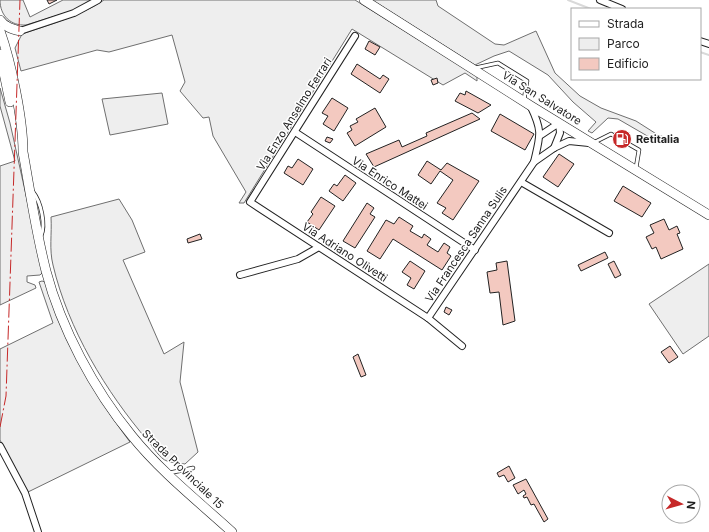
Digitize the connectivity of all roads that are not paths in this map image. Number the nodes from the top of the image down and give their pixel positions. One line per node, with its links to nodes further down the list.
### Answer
1 (98, 0): 6 (street)
2 (364, 0): 10 (main road, Via San Salvatore)
3 (600, 0): 4 (street)
4 (620, 8)
5 (0, 20): 6 (main road)
6 (16, 30): 7 (main road)
7 (0, 36): 19 (main road, Strada Provinciale 15)
8 (355, 36): 15 (street, Via Enzo Anselmo Ferrari)
9 (0, 54): 12 (main road, Strada Provinciale 15)
10 (475, 69): 13 (main road, Via San Salvatore); 13 (lane)
11 (0, 71): 12 (main road)
12 (8, 90): 19 (main road, Strada Provinciale 15)
13 (527, 104): 14 (main road, Via San Salvatore); 16 (street, Via Francesca Sanna Sulis)
14 (559, 123): 16 (street); 17 (main road, Via San Salvatore); 18 (street)
15 (295, 132): 23 (street, Via Enzo Anselmo Ferrari); 27 (street, Via Enrico Mattei)
16 (541, 135): 20 (street, Via Francesca Sanna Sulis)
17 (593, 144): 18 (street, Via Francesca Sanna Sulis); 21 (main road, Via San Salvatore); 21 (lane)
18 (554, 148): 20 (street, Via Francesca Sanna Sulis)
19 (23, 152): 33 (main road, Strada Provinciale 15)
20 (534, 162): 22 (street, Via Francesca Sanna Sulis)
21 (636, 170): 24 (main road, Via San Salvatore)
22 (521, 182): 25 (street, Via Francesca Sanna Sulis); 27 (street, Via Francesca Sanna Sulis)
23 (250, 202): 26 (street, Via Adriano Olivetti)
24 (709, 215)
25 (609, 233)
26 (319, 247): 28 (street); 29 (street, Via Adriano Olivetti)
27 (475, 250): 29 (street, Via Francesca Sanna Sulis)
28 (240, 275)
29 (428, 318): 30 (street, Via Adriano Olivetti)
30 (462, 346)
31 (0, 446): 34 (street)
32 (192, 468): 33 (lane)
33 (167, 473): 35 (main road, Strada Provinciale 15)
34 (38, 532)
35 (232, 532)

